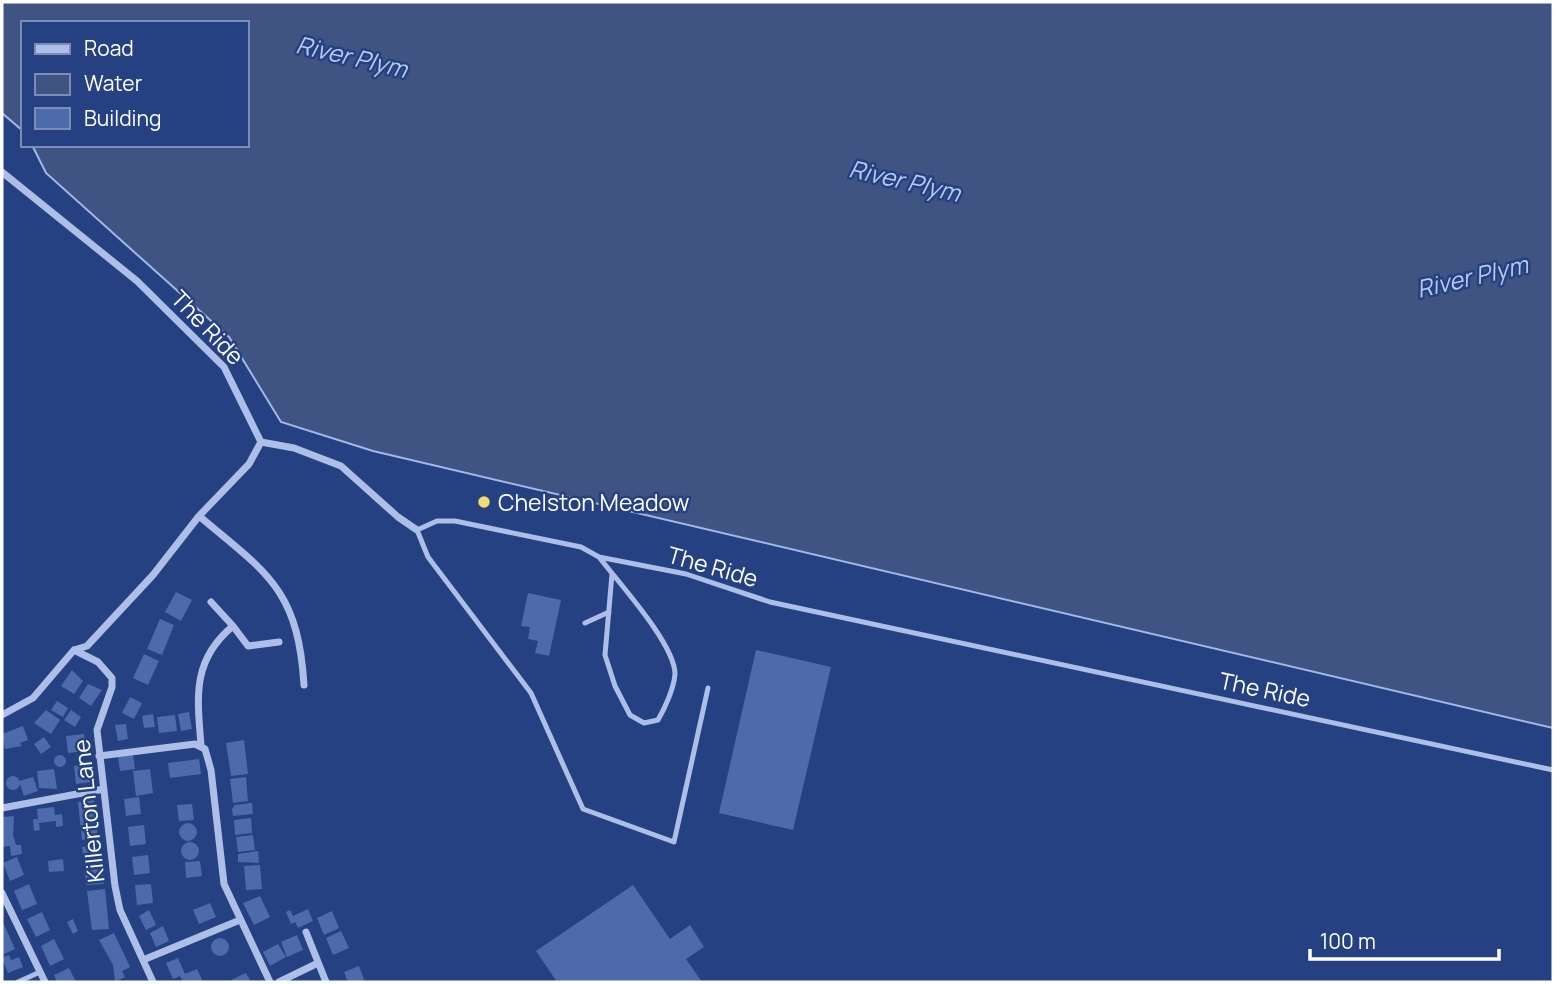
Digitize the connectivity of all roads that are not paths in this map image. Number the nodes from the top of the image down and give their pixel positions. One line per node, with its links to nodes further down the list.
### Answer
1 (2, 172): 2 (street, The Ride)
2 (261, 442): 3 (street); 4 (street)
3 (199, 516): 12 (street); 13 (street)
4 (417, 530): 5 (lane, The Ride); 14 (lane)
5 (599, 557): 6 (lane); 18 (lane, The Ride)
6 (611, 574): 8 (lane); 8 (lane)
7 (211, 602): 10 (street)
8 (609, 612): 9 (lane)
9 (585, 623)
10 (233, 626): 11 (street); 16 (street)
11 (279, 642)
12 (74, 650): 15 (street); 17 (street, Killerton Lane)
13 (304, 685)
14 (708, 688)
15 (2, 715)
16 (201, 745): 17 (street); 23 (street)
17 (99, 756): 19 (street, Killerton Lane)
18 (1553, 770)
19 (104, 789): 20 (street); 25 (street, Killerton Lane)
20 (2, 808)
21 (2, 893): 22 (street)
22 (4, 904): 27 (street)
23 (240, 920): 25 (street); 31 (street)
24 (306, 932): 26 (street)
25 (143, 960): 30 (street, Killerton Lane)
26 (318, 963): 32 (street); 33 (street)
27 (40, 972): 28 (lane); 29 (street)
28 (18, 982)
29 (45, 982)
30 (153, 982)
31 (270, 982)
32 (279, 982)
33 (326, 982)

